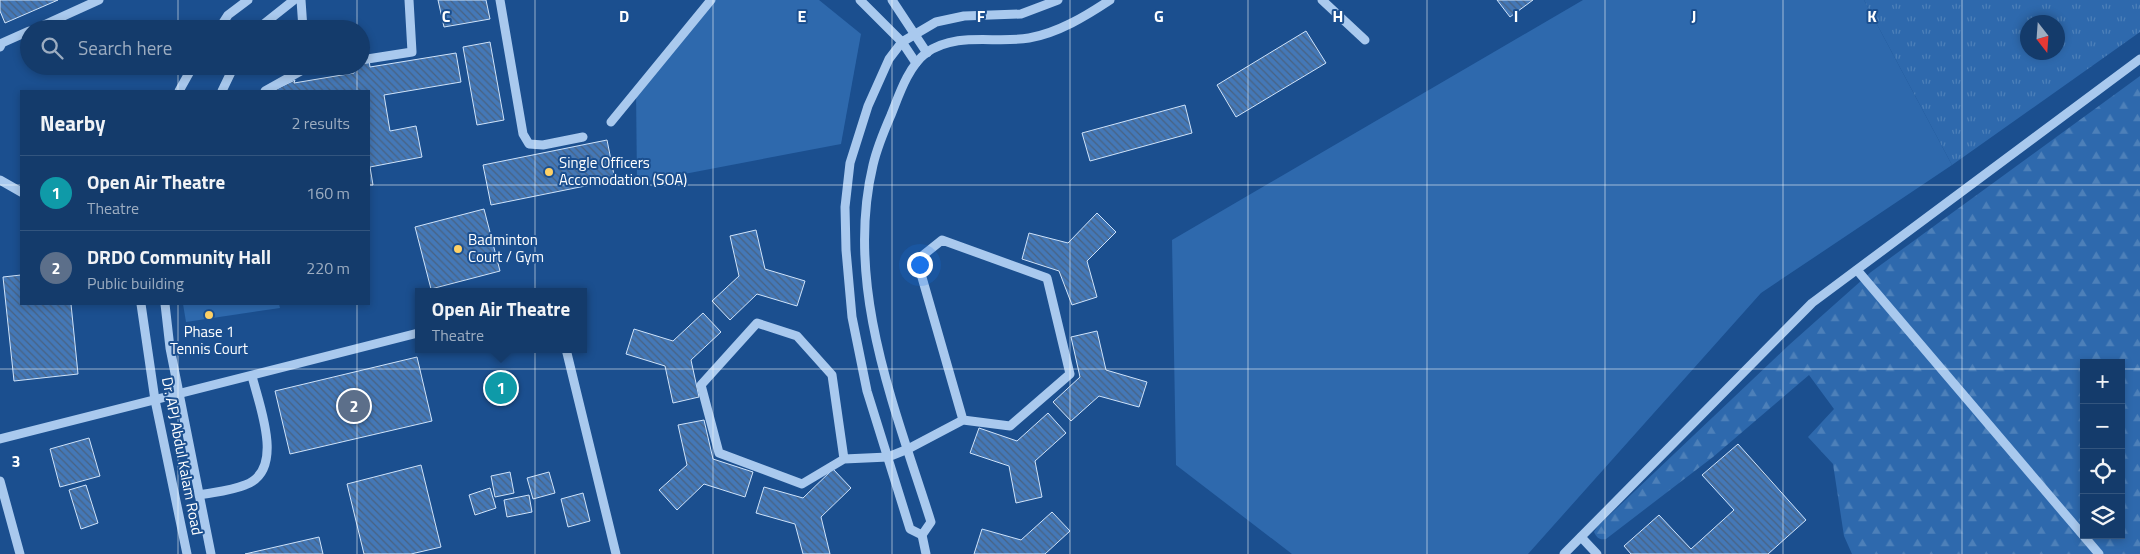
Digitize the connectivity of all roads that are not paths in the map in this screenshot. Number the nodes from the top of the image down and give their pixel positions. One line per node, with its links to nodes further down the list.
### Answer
1 (99, 0): 13 (street)
2 (248, 0): 14 (street)
3 (294, 0): 15 (street)
4 (302, 0): 16 (street)
5 (409, 0): 23 (street)
6 (500, 0): 33 (street)
7 (711, 0): 32 (street)
8 (860, 0): 20 (street)
9 (892, 0): 17 (street)
10 (1058, 0): 17 (street)
11 (1110, 0): 22 (street)
12 (1322, 0): 19 (street)
13 (55, 20)
14 (225, 20)
15 (269, 20)
16 (303, 20)
17 (914, 33): 20 (street); 22 (street)
18 (20, 36): 21 (street)
19 (1365, 40)
20 (902, 42): 25 (street); 47 (street)
21 (0, 47)
22 (927, 53): 25 (street)
23 (370, 59)
24 (2140, 59): 36 (street)
25 (916, 63): 46 (street)
26 (188, 75): 29 (street)
27 (230, 75): 30 (street)
28 (292, 75): 31 (street)
29 (180, 90)
30 (222, 90)
31 (267, 90)
32 (611, 122)
33 (583, 137)
34 (0, 180): 35 (street)
35 (20, 191)
36 (1857, 270): 52 (street); 60 (street)
37 (141, 305): 43 (street, Dr. APJ Abdul Kalam Road)
38 (165, 305): 42 (street)
39 (415, 334): 41 (street)
40 (567, 353): 56 (street)
41 (252, 376): 42 (street); 50 (street)
42 (179, 394): 43 (street); 50 (street)
43 (155, 400): 45 (street); 54 (street, Dr. APJ Abdul Kalam Road)
44 (963, 420): 44 (street); 46 (street)
45 (0, 438)
46 (908, 450): 47 (street); 51 (street)
47 (888, 457): 48 (street); 51 (street)
48 (844, 459): 48 (street)
49 (0, 481): 53 (street)
50 (199, 495): 55 (street)
51 (922, 535): 57 (street)
52 (1581, 538): 58 (street); 59 (street)
53 (20, 554)
54 (187, 554)
55 (211, 554)
56 (616, 554)
57 (926, 554)
58 (1564, 554)
59 (1597, 554)
60 (2099, 554)

